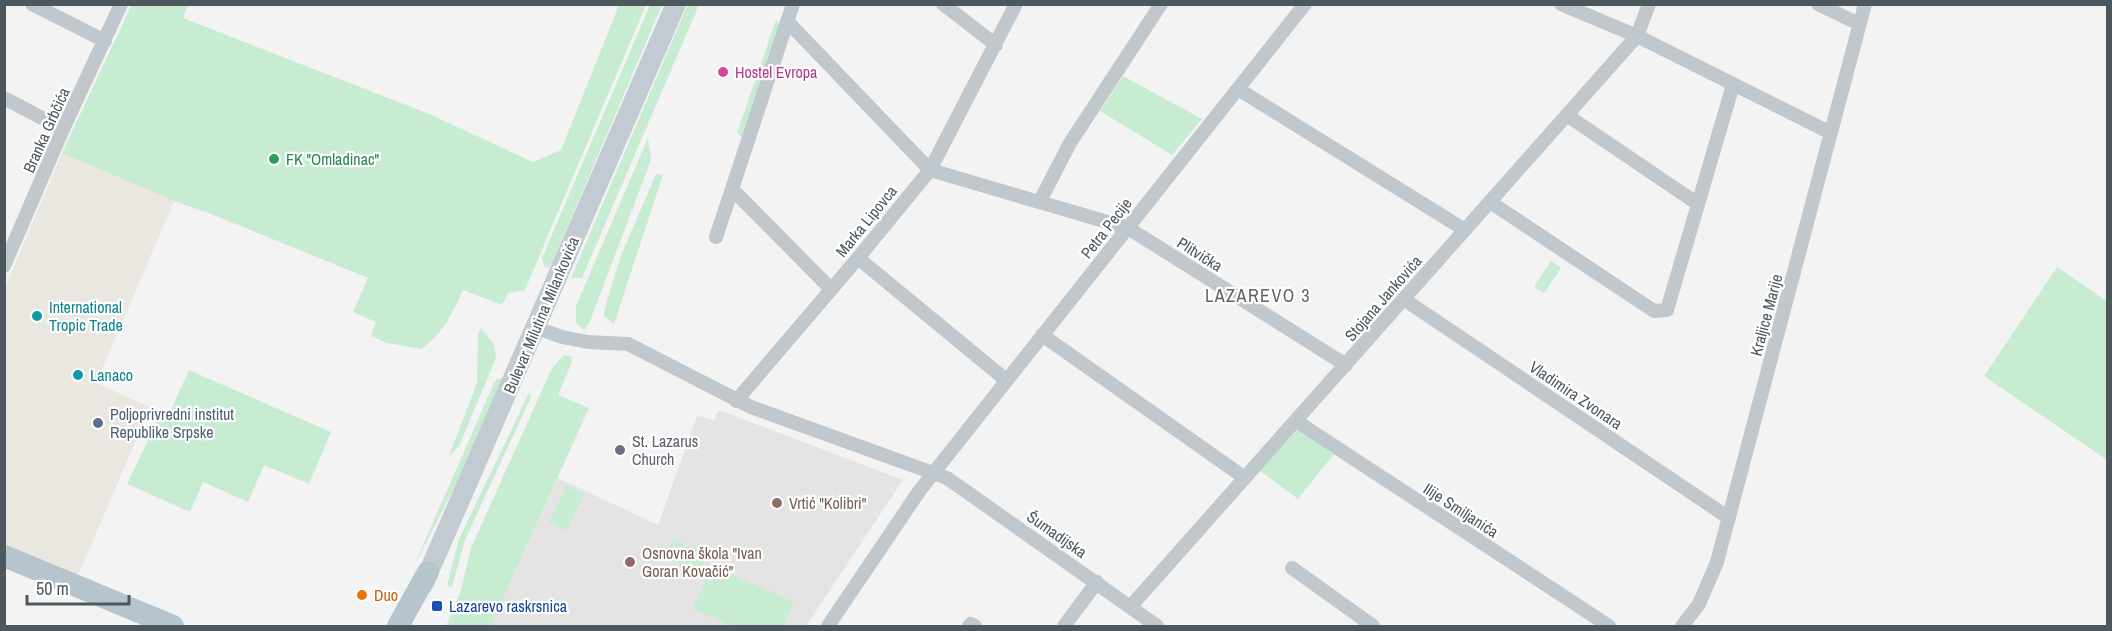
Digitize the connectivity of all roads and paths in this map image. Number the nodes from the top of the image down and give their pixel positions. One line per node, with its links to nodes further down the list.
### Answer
1 (32, 4): 17 (street)
2 (121, 4): 17 (street, Branka Grbčića)
3 (676, 4): 37 (street, Bulevar Milutina Milankovića)
4 (793, 4): 14 (street)
5 (943, 4): 18 (street)
6 (1016, 4): 18 (street, Marka Lipovca)
7 (1161, 4): 27 (street)
8 (1305, 4): 20 (street, Petra Pecije)
9 (1560, 4): 13 (street)
10 (1649, 4): 16 (street, Stojana Jankovića)
11 (1818, 4): 15 (street)
12 (1865, 4): 15 (street, Kraljice Marije)
13 (1588, 10): 16 (street)
14 (788, 21): 25 (street); 26 (street)
15 (1859, 24): 24 (street, Kraljice Marije)
16 (1637, 36): 19 (street); 22 (street, Stojana Jankovića)
17 (105, 41): 23 (street, Branka Grbčića)
18 (996, 45): 25 (street, Marka Lipovca)
19 (1733, 85): 24 (street); 29 (street)
20 (1238, 89): 30 (street, Petra Pecije); 31 (street)
21 (4, 98): 23 (street)
22 (1568, 116): 28 (street, Stojana Jankovića); 29 (street)
23 (63, 129): 34 (street, Branka Grbčića)
24 (1831, 133): 45 (street, Kraljice Marije)
25 (930, 170): 27 (street, Plitvička); 33 (street, Marka Lipovca)
26 (732, 189): 32 (street); 35 (street)
27 (1040, 201): 30 (street, Plitvička)
28 (1490, 202): 29 (street); 31 (street, Stojana Jankovića)
29 (1698, 204)
30 (1128, 228): 38 (street, Petra Pecije); 39 (street, Plitvička)
31 (1465, 230): 36 (street, Stojana Jankovića)
32 (716, 237)
33 (858, 258): 35 (street, Marka Lipovca); 40 (street)
34 (4, 266)
35 (831, 289): 41 (street, Marka Lipovca)
36 (1405, 300): 39 (street, Stojana Jankovića); 45 (street, Vladimira Zvonara)
37 (537, 328): 41 (street); 48 (street, Bulevar Milutina Milankovića)
38 (1042, 335): 40 (street, Petra Pecije); 44 (street)
39 (1346, 365): 42 (street, Stojana Jankovića)
40 (1006, 380): 43 (street, Petra Pecije)
41 (736, 400): 43 (street)
42 (1296, 421): 44 (street, Stojana Jankovića); 60 (street, Ilije Smiljanića)
43 (934, 472): 49 (street, Šumadijska); 55 (street)
44 (1245, 478): 50 (street, Stojana Jankovića)
45 (1728, 518): 61 (street, Kraljice Marije)
46 (4, 556): 52 (main road)
47 (1292, 568): 51 (street)
48 (428, 572): 53 (main road); 54 (street, Bulevar Milutina Milankovića)
49 (1097, 582): 50 (street, Šumadijska); 58 (street)
50 (1131, 606): 59 (street, Šumadijska)
51 (1368, 625)
52 (173, 627)
53 (398, 627)
54 (408, 627)
55 (828, 627)
56 (969, 627): 57 (street)
57 (975, 627)
58 (1064, 627)
59 (1157, 627)
60 (1609, 627)
61 (1682, 627)

